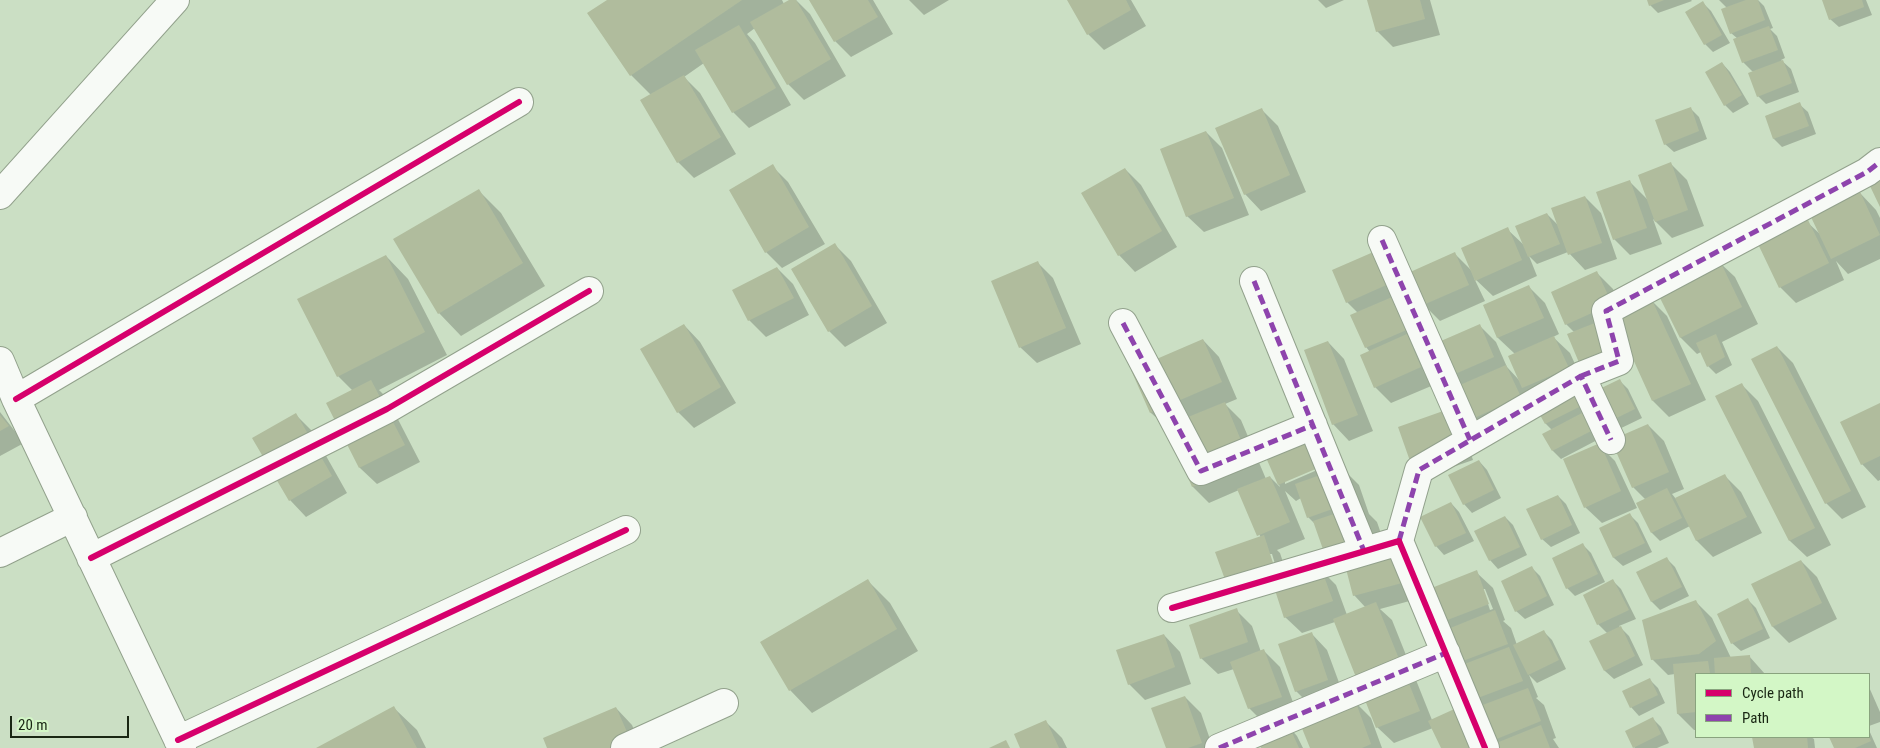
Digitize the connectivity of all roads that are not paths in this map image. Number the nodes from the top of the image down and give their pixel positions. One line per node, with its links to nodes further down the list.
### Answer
1 (175, 0): 4 (street)
2 (519, 102): 11 (street)
3 (1880, 162): 10 (street)
4 (0, 195)
5 (1382, 240): 13 (street)
6 (1254, 281): 12 (street)
7 (589, 291): 20 (street)
8 (1123, 322): 12 (street)
9 (0, 361): 11 (street)
10 (1581, 376): 13 (street); 14 (street)
11 (16, 399): 15 (street)
12 (1313, 425): 18 (street)
13 (1470, 440): 17 (street)
14 (1611, 440)
15 (73, 517): 19 (street); 20 (street)
16 (626, 530): 24 (street)
17 (1399, 541): 18 (street); 22 (street)
18 (1364, 551): 21 (street)
19 (0, 553)
20 (91, 558): 24 (street)
21 (1172, 608)
22 (1446, 653): 26 (street); 27 (street)
23 (724, 703): 25 (street)
24 (180, 744)
25 (625, 748)
26 (1219, 748)
27 (1485, 748)

